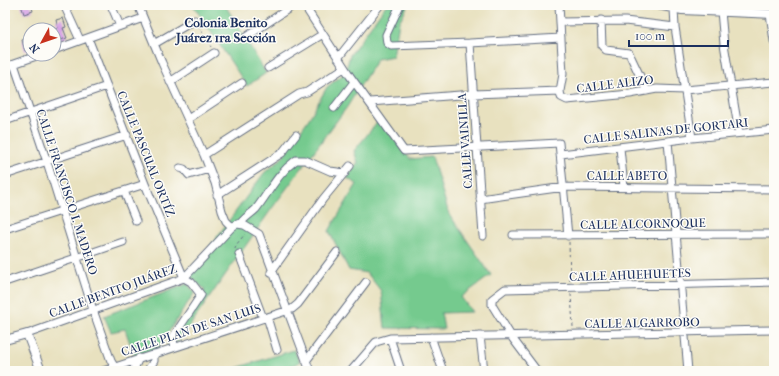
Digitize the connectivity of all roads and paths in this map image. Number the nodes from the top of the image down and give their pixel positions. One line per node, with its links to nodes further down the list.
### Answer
1 (64, 5): 23 (street)
2 (111, 5): 17 (street)
3 (294, 5): 20 (street)
4 (304, 5): 19 (street)
5 (380, 5): 29 (street)
6 (400, 5): 26 (street)
7 (559, 5): 16 (street)
8 (658, 5): 10 (street)
9 (141, 6): 13 (street)
10 (674, 9): 11 (street); 18 (street)
11 (721, 11): 12 (street); 39 (street)
12 (772, 14): 24 (street)
13 (143, 18): 17 (street); 25 (street)
14 (195, 20): 25 (street); 28 (path)
15 (601, 20): 16 (street); 18 (street); 43 (street)
16 (560, 22): 22 (street)
17 (120, 26): 21 (street)
18 (675, 27): 41 (street)
19 (323, 34): 29 (street); 33 (street)
20 (246, 37)
21 (88, 38): 23 (street); 40 (street, CALLE PASCUAL ORTÍZ)
22 (561, 38): 26 (street); 42 (street)
23 (80, 40): 27 (street)
24 (774, 41)
25 (154, 44): 35 (street)
26 (470, 44): 44 (street, CALLE VAINILLA)
27 (62, 47)
28 (214, 53): 35 (street)
29 (338, 58): 34 (street)
30 (22, 61): 31 (street)
31 (14, 64): 32 (street); 47 (street, CALLE FRANCISCO I. MADERO)
32 (5, 67)
33 (268, 68)
34 (344, 68): 36 (street); 59 (street)
35 (170, 82): 48 (street)
36 (354, 82): 45 (street); 46 (street)
37 (774, 82): 39 (street, CALLE ALIZO)
38 (242, 83): 48 (street)
39 (732, 85): 41 (street, CALLE ALIZO); 51 (street)
40 (107, 86): 47 (street); 52 (street, CALLE PASCUAL ORTÍZ)
41 (684, 90): 43 (street, CALLE ALIZO); 54 (street)
42 (560, 91): 43 (street, CALLE ALIZO); 44 (street, CALLE ALIZO)
43 (647, 91)
44 (473, 94): 45 (street, CALLE ALIZO); 56 (street, CALLE VAINILLA)
45 (370, 102): 56 (street)
46 (334, 108)
47 (30, 112): 49 (street); 60 (street, CALLE FRANCISCO I. MADERO)
48 (188, 119): 59 (street)
49 (5, 121)
50 (774, 130): 51 (street, CALLE SALINAS DE GORTARI)
51 (739, 133): 54 (street, CALLE SALINAS DE GORTARI)
52 (127, 135): 60 (street); 66 (street, CALLE PASCUAL ORTÍZ)
53 (296, 135): 72 (street)
54 (692, 138): 55 (street, CALLE SALINAS DE GORTARI)
55 (668, 141): 57 (street, CALLE SALINAS DE GORTARI); 69 (street)
56 (478, 147): 58 (street); 73 (street, CALLE VAINILLA)
57 (620, 148): 58 (street, CALLE SALINAS DE GORTARI); 68 (street)
58 (561, 154): 67 (street)
59 (204, 155): 63 (street)
60 (48, 162): 65 (street); 74 (street, CALLE FRANCISCO I. MADERO)
61 (350, 166): 64 (street)
62 (180, 168): 63 (street)
63 (209, 169): 72 (street)
64 (345, 173): 76 (street); 88 (street)
65 (5, 175)
66 (145, 184): 71 (street); 89 (street, CALLE PASCUAL ORTÍZ)
67 (564, 187): 68 (street, CALLE ABETO); 73 (street, CALLE ABETO); 83 (street)
68 (624, 187): 69 (street, CALLE ABETO)
69 (673, 187): 70 (street, CALLE ABETO); 79 (street)
70 (774, 189)
71 (124, 190): 74 (street); 75 (street)
72 (218, 195): 77 (street)
73 (480, 199): 82 (street, CALLE VAINILLA)
74 (62, 211): 78 (street); 87 (street, CALLE FRANCISCO I. MADERO)
75 (136, 221)
76 (244, 225): 77 (street); 86 (path); 88 (street)
77 (232, 226): 89 (street, CALLE BENITO JUÁREZ)
78 (5, 229)
79 (677, 233): 80 (street, CALLE ALCORNOQUE); 83 (street, CALLE ALCORNOQUE); 93 (street)
80 (774, 234)
81 (513, 235): 83 (street, CALLE ALCORNOQUE)
82 (483, 236)
83 (568, 236)
84 (122, 242): 87 (street)
85 (337, 252): 95 (street)
86 (239, 254): 96 (street)
87 (77, 257): 90 (street); 94 (street, CALLE FRANCISCO I. MADERO)
88 (271, 272): 95 (street)
89 (184, 278): 94 (street, CALLE BENITO JUÁREZ); 105 (street)
90 (5, 282)
91 (366, 282): 109 (street)
92 (774, 282): 93 (street, CALLE AHUEHUETES)
93 (682, 285): 98 (street); 101 (street, CALLE AHUEHUETES)
94 (93, 310): 99 (street, CALLE BENITO JUÁREZ); 110 (street, CALLE FRANCISCO I. MADERO)
95 (286, 311): 96 (street, CALLE PLAN DE SAN LUIS); 109 (street)
96 (265, 317): 105 (street, CALLE PLAN DE SAN LUIS); 106 (street)
97 (774, 330): 98 (street, CALLE ALGARROBO)
98 (686, 333): 101 (street, CALLE ALGARROBO); 121 (street)
99 (27, 334): 104 (street, CALLE BENITO JUÁREZ); 112 (street)
100 (480, 336): 101 (street, CALLE ALGARROBO); 102 (street, CALLE ALGARROBO); 119 (street)
101 (511, 336): 120 (street)
102 (431, 337): 103 (street, CALLE ALGARROBO); 118 (street)
103 (390, 338): 111 (street); 117 (street)
104 (7, 341)
105 (174, 347): 107 (street, CALLE PLAN DE SAN LUIS)
106 (277, 350)
107 (154, 354): 108 (street, CALLE PLAN DE SAN LUIS); 115 (street)
108 (139, 358): 110 (street, CALLE PLAN DE SAN LUIS); 114 (street)
109 (306, 361): 116 (street)
110 (115, 369): 113 (street, CALLE PLAN DE SAN LUIS)
111 (354, 370)
112 (41, 371)
113 (103, 371)
114 (133, 371)
115 (147, 371)
116 (310, 371)
117 (401, 371)
118 (443, 371)
119 (484, 371)
120 (537, 371)
121 (688, 371)

